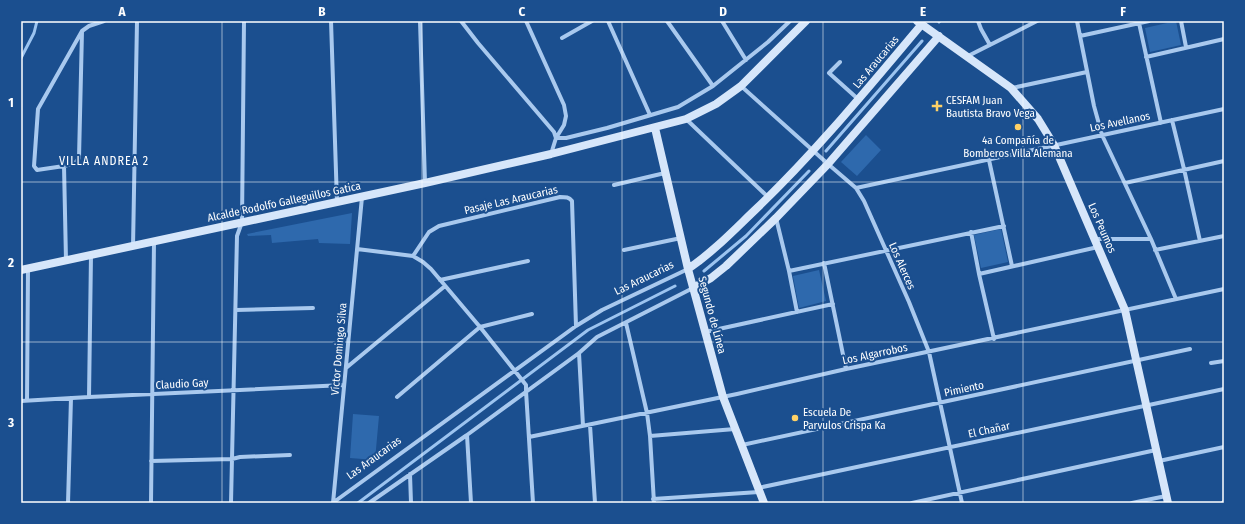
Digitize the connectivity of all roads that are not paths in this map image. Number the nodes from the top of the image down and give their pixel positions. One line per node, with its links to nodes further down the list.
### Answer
1 (104, 21): 21 (street)
2 (137, 21): 71 (street)
3 (244, 21): 62 (street)
4 (332, 21): 60 (street)
5 (420, 21): 54 (street)
6 (461, 21): 44 (street)
7 (526, 21): 44 (street)
8 (592, 21): 24 (street)
9 (608, 21): 38 (street)
10 (667, 21): 33 (street)
11 (722, 21): 30 (street)
12 (790, 21): 30 (street)
13 (806, 21): 34 (street, Alcalde Rodolfo Galleguillos Gatica)
14 (978, 21): 26 (street)
15 (1037, 21): 26 (street)
16 (1077, 21): 23 (street)
17 (1149, 21): 20 (street)
18 (1181, 21): 27 (street)
19 (919, 23): 22 (street, Los Peumos); 36 (street, Las Araucarias)
20 (1139, 23): 23 (street); 29 (street)
21 (82, 31): 51 (street); 51 (street)
22 (938, 36): 28 (street, Los Peumos); 50 (street)
23 (1080, 36): 32 (street)
24 (562, 38)
25 (1224, 39): 27 (street)
26 (990, 45): 28 (street)
27 (1186, 47): 29 (street)
28 (967, 57): 35 (street, Los Peumos)
29 (1146, 57): 41 (street)
30 (746, 60): 33 (street)
31 (840, 62): 36 (street)
32 (1087, 72): 35 (street); 43 (street)
33 (713, 86): 38 (street)
34 (741, 86): 39 (street, Alcalde Rodolfo Galleguillos Gatica); 46 (street, Los Alerces)
35 (1011, 88): 45 (street, Los Peumos)
36 (858, 99): 46 (street, Las Araucarias)
37 (1224, 109): 40 (street, Los Avellanos)
38 (650, 115): 44 (street)
39 (686, 119): 42 (street, Alcalde Rodolfo Galleguillos Gatica); 59 (street)
40 (1172, 120): 41 (street, Los Avellanos); 52 (street)
41 (1161, 123): 43 (street, Los Avellanos)
42 (655, 128): 47 (street, Alcalde Rodolfo Galleguillos Gatica); 53 (street, Segundo de Línea)
43 (1102, 135): 45 (street, Los Avellanos); 55 (street)
44 (556, 138): 47 (street)
45 (1054, 145): 48 (street, Los Avellanos); 67 (street, Los Peumos)
46 (813, 151): 50 (street, Los Alerces); 59 (street, Las Araucarias)
47 (551, 154): 54 (street, Alcalde Rodolfo Galleguillos Gatica)
48 (989, 160): 57 (street, Los Avellanos); 63 (street)
49 (1224, 161): 52 (street)
50 (828, 164): 57 (street, Los Alerces); 61 (street)
51 (64, 166): 79 (street)
52 (1184, 169): 55 (street); 69 (street)
53 (665, 173): 56 (street); 66 (street, Segundo de Línea)
54 (425, 183): 58 (street, Alcalde Rodolfo Galleguillos Gatica)
55 (1124, 183): 68 (street)
56 (614, 185)
57 (856, 188): 75 (street, Los Alerces)
58 (362, 196): 60 (street, Alcalde Rodolfo Galleguillos Gatica); 73 (street, Víctor Domingo Silva)
59 (768, 198): 84 (street, Las Araucarias)
60 (337, 202): 62 (street, Alcalde Rodolfo Galleguillos Gatica)
61 (776, 218): 85 (street); 89 (street)
62 (242, 222): 70 (street, Alcalde Rodolfo Galleguillos Gatica); 94 (street)
63 (1004, 226): 64 (street); 82 (street)
64 (971, 232): 75 (street); 86 (street)
65 (1224, 236): 69 (street)
66 (681, 238): 74 (street); 84 (street, Segundo de Línea)
67 (1094, 239): 68 (street); 72 (street, Los Peumos)
68 (1151, 239): 76 (street)
69 (1200, 241): 76 (street)
70 (154, 242): 71 (street, Alcalde Rodolfo Galleguillos Gatica); 116 (street)
71 (134, 247): 77 (street, Alcalde Rodolfo Galleguillos Gatica)
72 (1098, 247): 82 (street); 95 (street, Los Peumos)
73 (358, 249): 78 (street); 109 (street, Víctor Domingo Silva)
74 (624, 250)
75 (886, 250): 81 (street); 105 (street, Los Alerces)
76 (1155, 250): 91 (street)
77 (91, 255): 79 (street, Alcalde Rodolfo Galleguillos Gatica); 117 (street)
78 (413, 256): 87 (street); 99 (street, Pasaje Las Araucarias)
79 (66, 261): 83 (street, Alcalde Rodolfo Galleguillos Gatica)
80 (528, 261): 87 (street)
81 (824, 263): 85 (street); 92 (street)
82 (1012, 266): 86 (street)
83 (25, 269): 122 (street)
84 (688, 269): 89 (street, Segundo de Línea); 99 (street, Las Araucarias)
85 (789, 271): 96 (street)
86 (979, 274): 102 (street)
87 (440, 280): 88 (street)
88 (445, 286): 100 (street); 109 (street)
89 (693, 288): 98 (street); 101 (street, Segundo de Línea)
90 (1224, 289): 91 (street, Los Algarrobos)
91 (1176, 299): 95 (street, Los Algarrobos)
92 (833, 304): 96 (street); 110 (street)
93 (313, 308): 94 (street)
94 (236, 310): 114 (street)
95 (1126, 310): 102 (street, Los Algarrobos); 106 (street, Los Peumos)
96 (797, 312): 101 (street)
97 (532, 314): 100 (street)
98 (626, 323): 104 (street); 125 (street)
99 (576, 326): 111 (street, Las Araucarias)
100 (480, 327): 111 (street); 118 (street)
101 (705, 332): 119 (street, Segundo de Línea)
102 (994, 339): 105 (street, Los Algarrobos)
103 (1190, 349): 106 (street, Pimiento)
104 (579, 352): 115 (street); 127 (street)
105 (929, 352): 110 (street, Los Algarrobos); 123 (street, Los Alerces)
106 (1137, 360): 123 (street, Pimiento); 124 (street, Los Peumos)
107 (1224, 361): 108 (street)
108 (1212, 363)
109 (346, 368): 112 (street, Víctor Domingo Silva)
110 (846, 369): 119 (street, Los Algarrobos)
111 (514, 370): 115 (street); 145 (street, Las Araucarias)
112 (344, 385): 114 (street, Claudio Gay); 145 (street, Víctor Domingo Silva)
113 (1224, 389): 124 (street, El Chañar)
114 (234, 390): 116 (street, Claudio Gay); 137 (street)
115 (526, 391): 129 (street); 131 (street)
116 (152, 394): 117 (street, Claudio Gay); 138 (street)
117 (89, 397): 120 (street, Claudio Gay)
118 (397, 397)
119 (723, 397): 125 (street, Los Algarrobos); 128 (street, Segundo de Línea)
120 (71, 398): 122 (street, Claudio Gay); 146 (street)
121 (21, 401): 122 (street, Claudio Gay)
122 (27, 401)
123 (940, 403): 132 (street, Pimiento); 133 (street, Los Alerces)
124 (1146, 406): 133 (street, El Chañar); 135 (street, Los Peumos)
125 (647, 412): 126 (street, Los Algarrobos); 130 (street)
126 (590, 425): 127 (street, Los Algarrobos); 153 (street)
127 (583, 426): 131 (street, Los Algarrobos)
128 (735, 430): 130 (street); 132 (street, Segundo de Línea)
129 (467, 435): 140 (street); 151 (street)
130 (650, 436): 144 (street)
131 (529, 437): 152 (street)
132 (742, 445): 141 (street, Segundo de Línea)
133 (950, 447): 141 (street, El Chañar); 142 (street, Los Alerces)
134 (1224, 447): 139 (street)
135 (1156, 450): 139 (street, Los Peumos); 142 (street)
136 (290, 455): 137 (street)
137 (232, 459): 138 (street); 148 (street)
138 (151, 461): 147 (street)
139 (1158, 461): 143 (street, Los Peumos)
140 (410, 474): 149 (street); 150 (street)
141 (759, 490): 144 (street, El Chañar); 154 (street, Segundo de Línea)
142 (960, 493): 155 (street); 156 (street, Los Alerces)
143 (1167, 499): 157 (street)
144 (653, 501)
145 (334, 502)
146 (68, 503)
147 (150, 503)
148 (231, 503)
149 (369, 503)
150 (411, 503)
151 (471, 503)
152 (533, 503)
153 (595, 503)
154 (764, 503)
155 (912, 503)
156 (962, 503)
157 (1132, 503)

